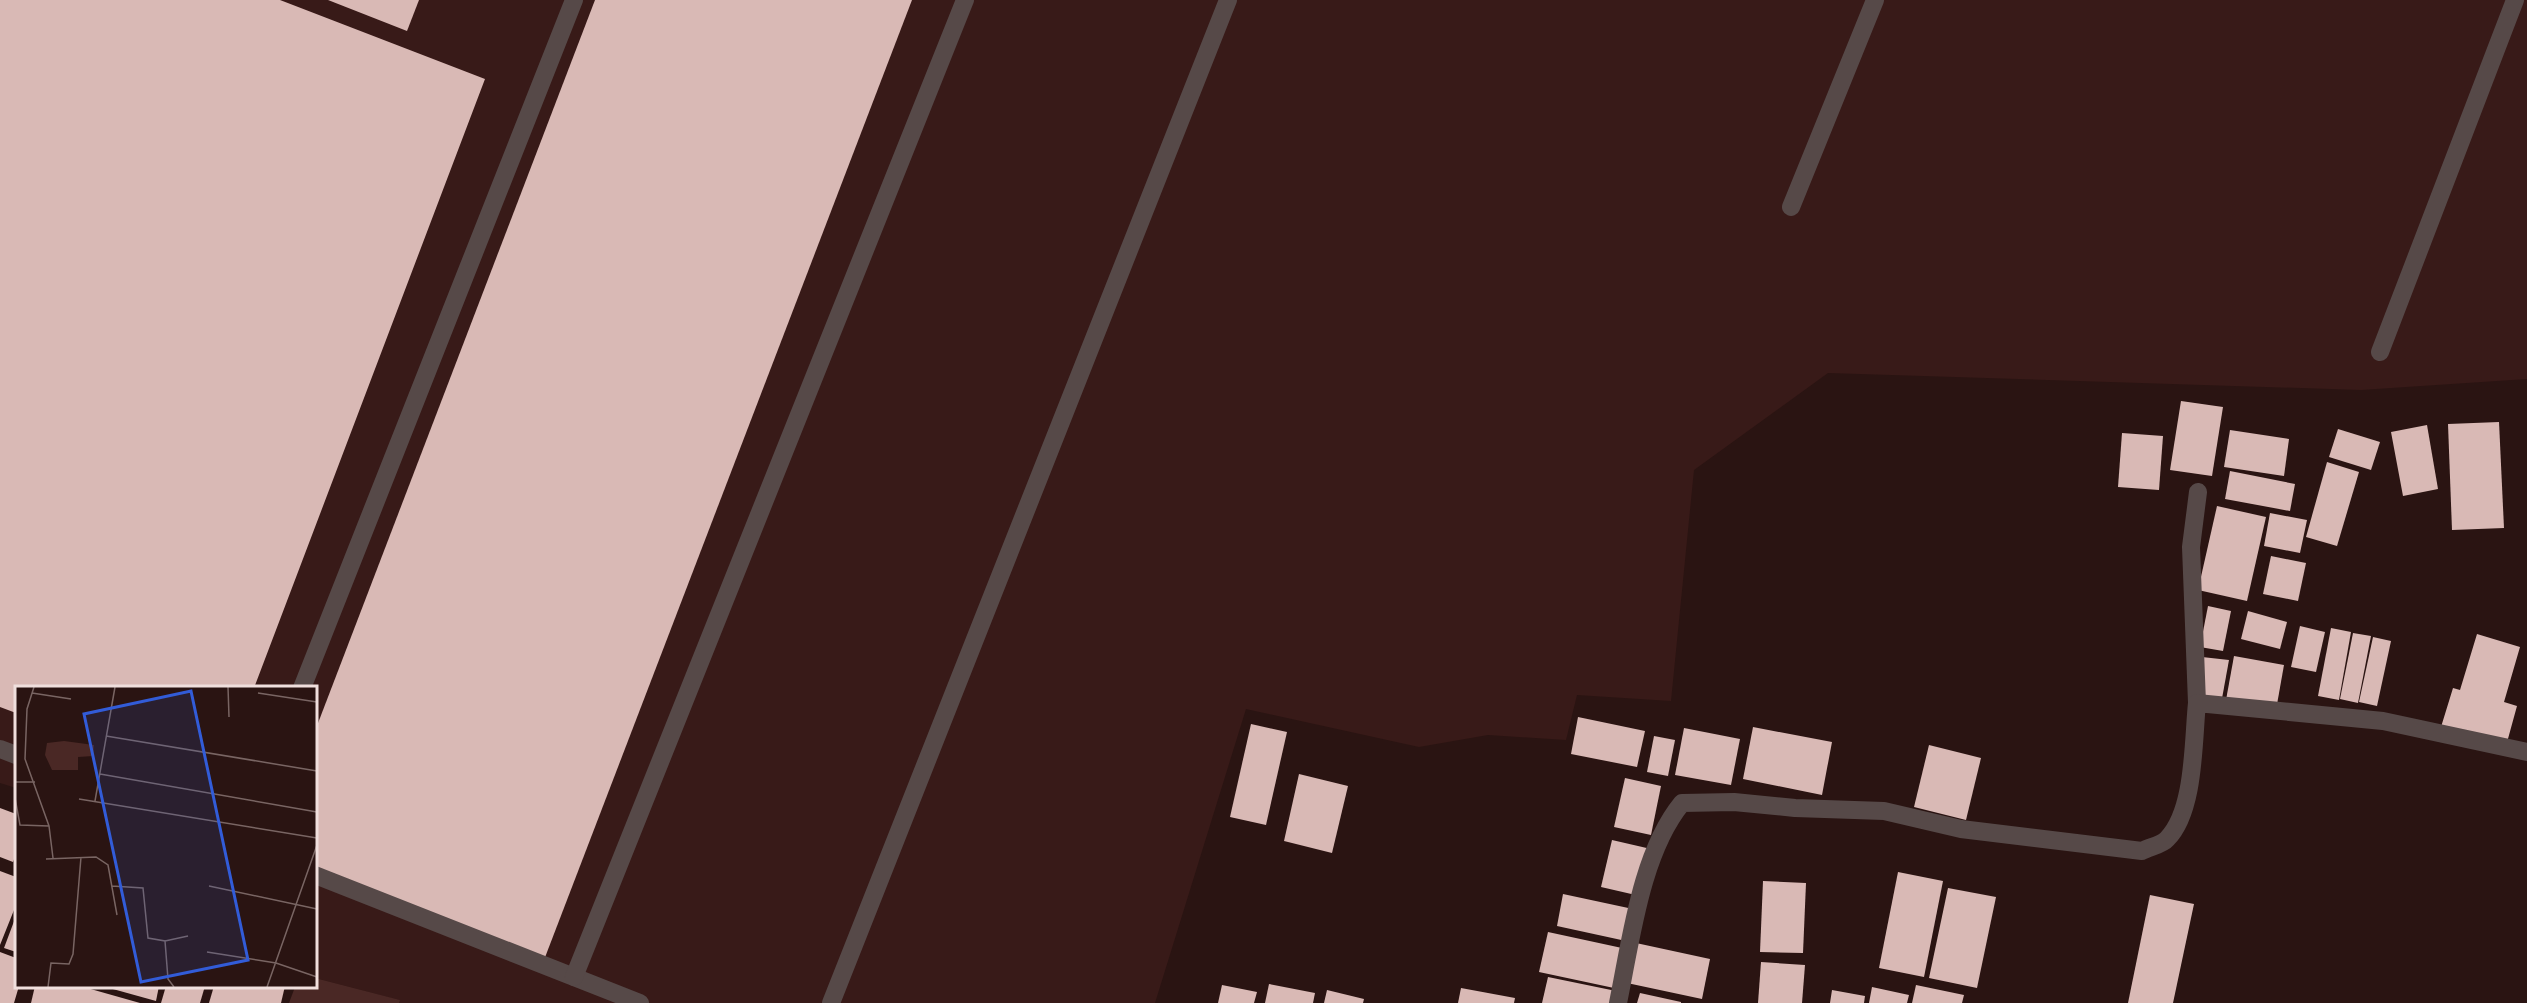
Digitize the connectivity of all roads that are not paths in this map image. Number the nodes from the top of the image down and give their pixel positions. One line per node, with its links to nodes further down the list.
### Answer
1 (574, 0): 9 (street)
2 (965, 0): 15 (street)
3 (1228, 0): 17 (street)
4 (1875, 0): 6 (street)
5 (2515, 0): 7 (street)
6 (1791, 207)
7 (2380, 352)
8 (2198, 492): 10 (street)
9 (303, 686)
10 (2197, 703): 12 (street); 18 (street)
11 (0, 748): 13 (street)
12 (2527, 752)
13 (15, 755)
14 (316, 875): 15 (street)
15 (574, 977): 16 (street)
16 (640, 1003)
17 (831, 1003)
18 (1618, 1003)

